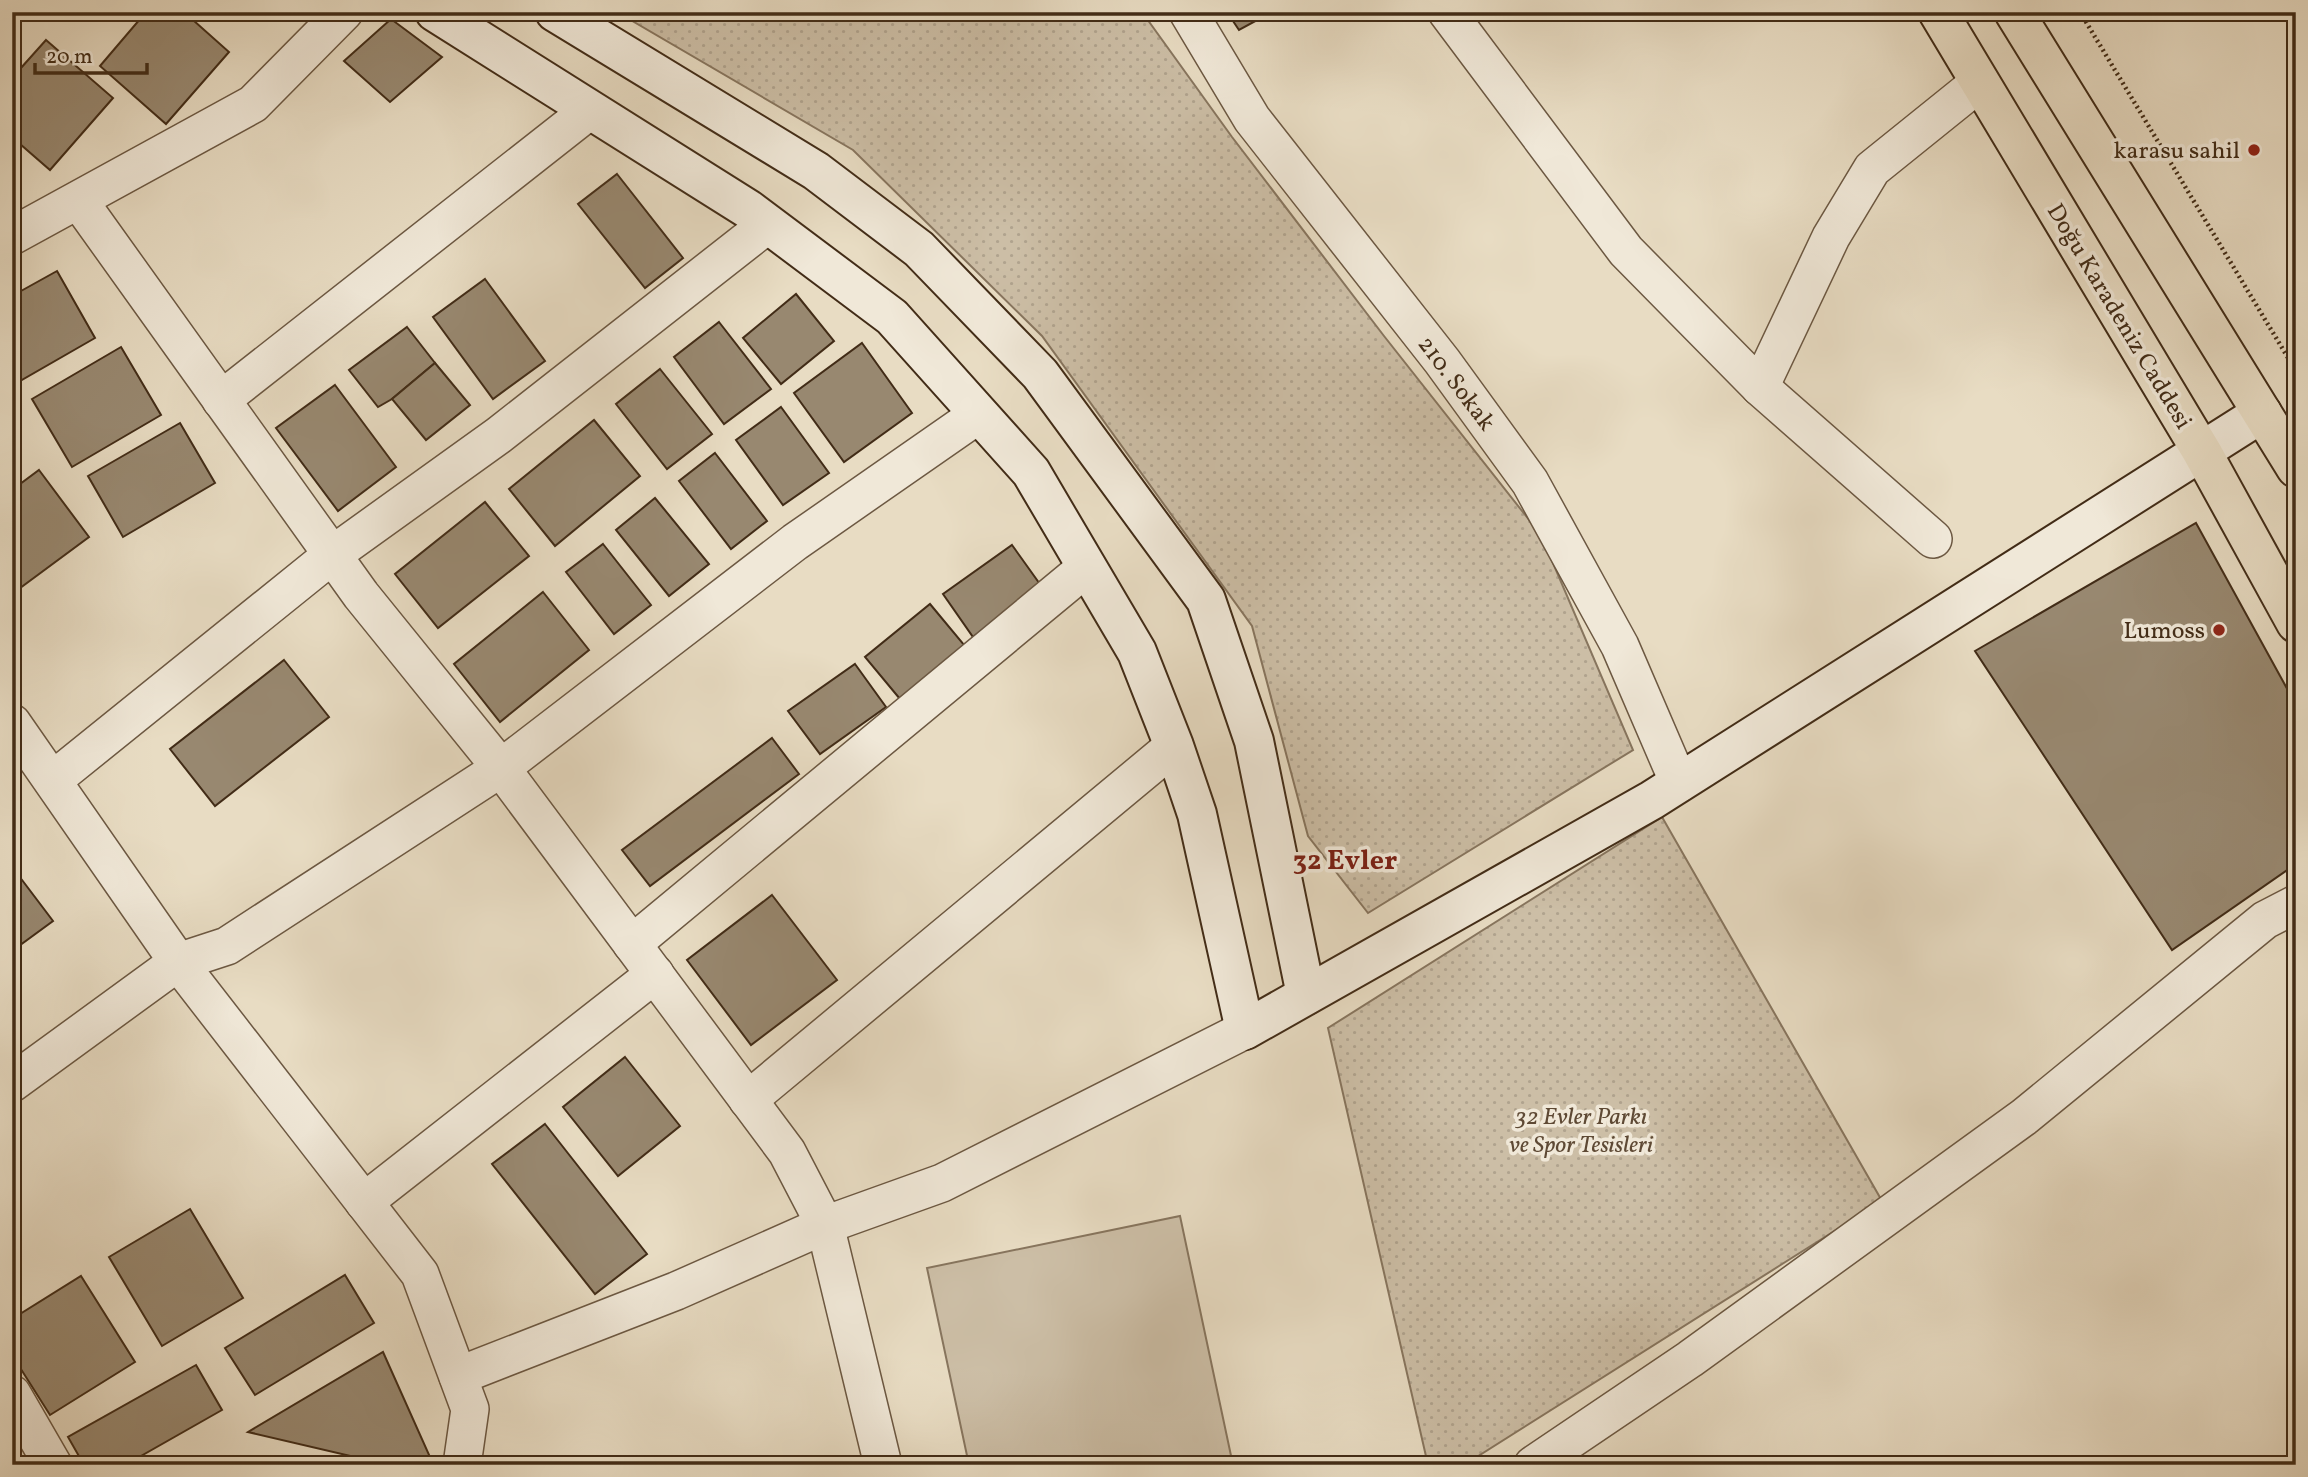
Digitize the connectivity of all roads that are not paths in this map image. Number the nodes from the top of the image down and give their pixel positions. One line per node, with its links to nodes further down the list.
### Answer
1 (344, 12): 10 (street)
2 (435, 12): 9 (main road)
3 (555, 12): 32 (main road)
4 (1188, 12): 27 (street, 210. Sokak)
5 (1447, 12): 13 (street)
6 (1938, 12): 8 (main road, Doğu Karadeniz Caddesi)
7 (2014, 12): 15 (main road)
8 (1980, 82): 13 (street); 17 (main road, Doğu Karadeniz Caddesi)
9 (590, 110): 11 (main road); 14 (street)
10 (79, 201): 12 (street); 14 (street)
11 (768, 223): 16 (main road); 20 (street)
12 (12, 236)
13 (1760, 387): 19 (street)
14 (221, 400): 20 (street)
15 (2262, 413): 17 (main road); 18 (main road)
16 (978, 414): 21 (main road); 25 (street)
17 (2202, 452): 22 (main road, Doğu Karadeniz Caddesi); 27 (main road)
18 (2296, 468)
19 (1933, 539)
20 (332, 555): 25 (street); 26 (street)
21 (1087, 567): 24 (main road); 29 (street)
22 (2296, 624)
23 (12, 723): 26 (street)
24 (1174, 746): 33 (main road); 35 (street)
25 (501, 768): 29 (street); 30 (street)
26 (53, 780): 30 (street)
27 (1679, 783): 32 (main road)
28 (2296, 904): 43 (street)
29 (632, 944): 31 (street)
30 (178, 962): 34 (street); 36 (street)
31 (655, 974): 35 (street); 36 (street)
32 (1306, 995): 33 (main road)
33 (1245, 1030): 37 (street)
34 (12, 1083)
35 (748, 1100): 37 (street)
36 (364, 1202): 38 (street)
37 (825, 1226): 38 (street); 42 (street)
38 (458, 1376): 41 (street)
39 (12, 1394): 40 (street)
40 (53, 1465)
41 (462, 1465)
42 (883, 1465)
43 (1533, 1465)

